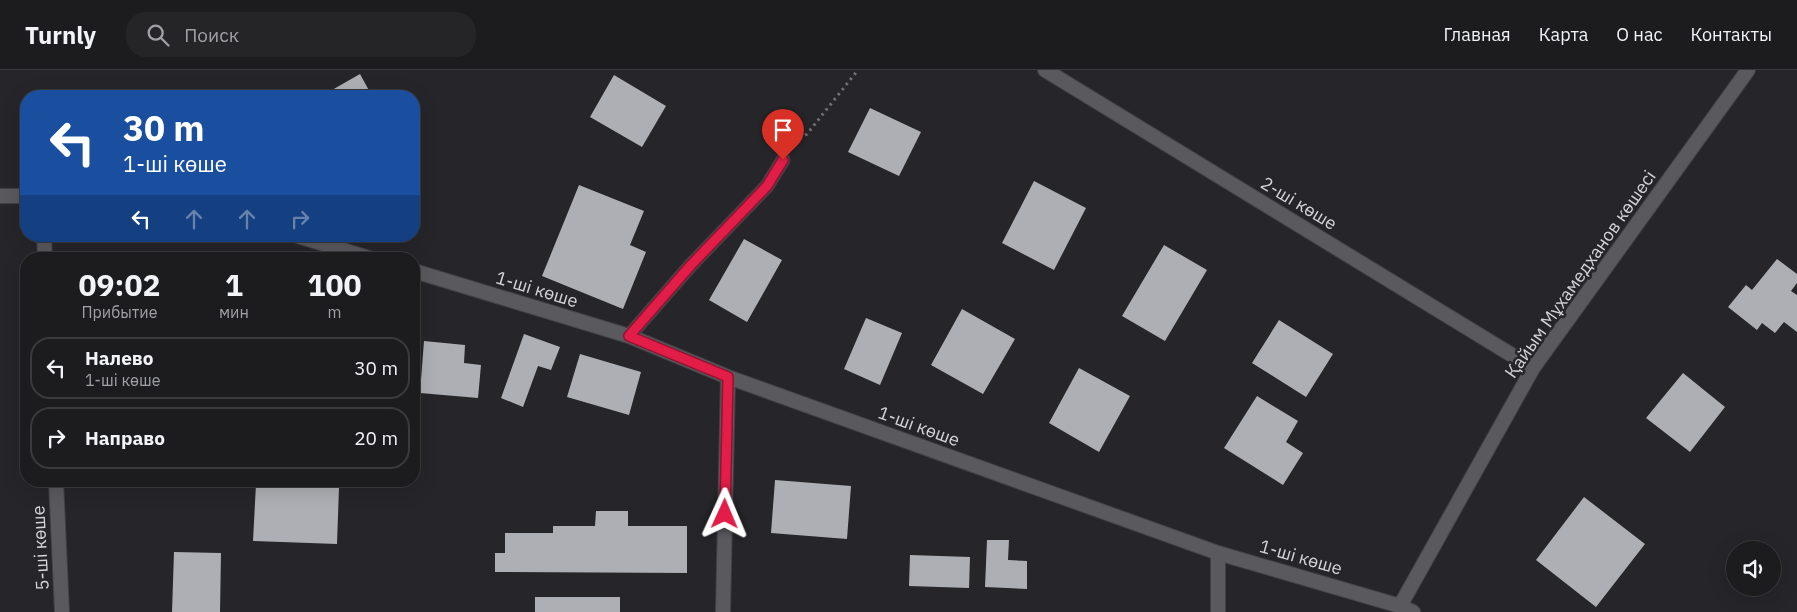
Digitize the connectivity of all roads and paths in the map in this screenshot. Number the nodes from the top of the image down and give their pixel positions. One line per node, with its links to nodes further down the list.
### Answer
1 (858, 70): 4 (path)
2 (1045, 70): 11 (street, 2-ші көше)
3 (1748, 70): 11 (street, Қайым Мұхамедханов көшесi)
4 (783, 160): 10 (lane)
5 (0, 196): 6 (street)
6 (20, 196)
7 (317, 242): 8 (street)
8 (349, 252)
9 (420, 273): 10 (street, 1-ші көше)
10 (629, 336): 12 (street, 1-ші көше)
11 (1534, 368): 15 (street, Қайым Мұхамедханов көшесi)
12 (728, 377): 14 (street, 1-ші көше); 17 (street)
13 (56, 487): 16 (street, 5-шi көше)
14 (1218, 553): 15 (street, 1-ші көше); 18 (street)
15 (1401, 609): 19 (street, 1-ші көше)
16 (62, 612)
17 (723, 612)
18 (1218, 612)
19 (1413, 612)

